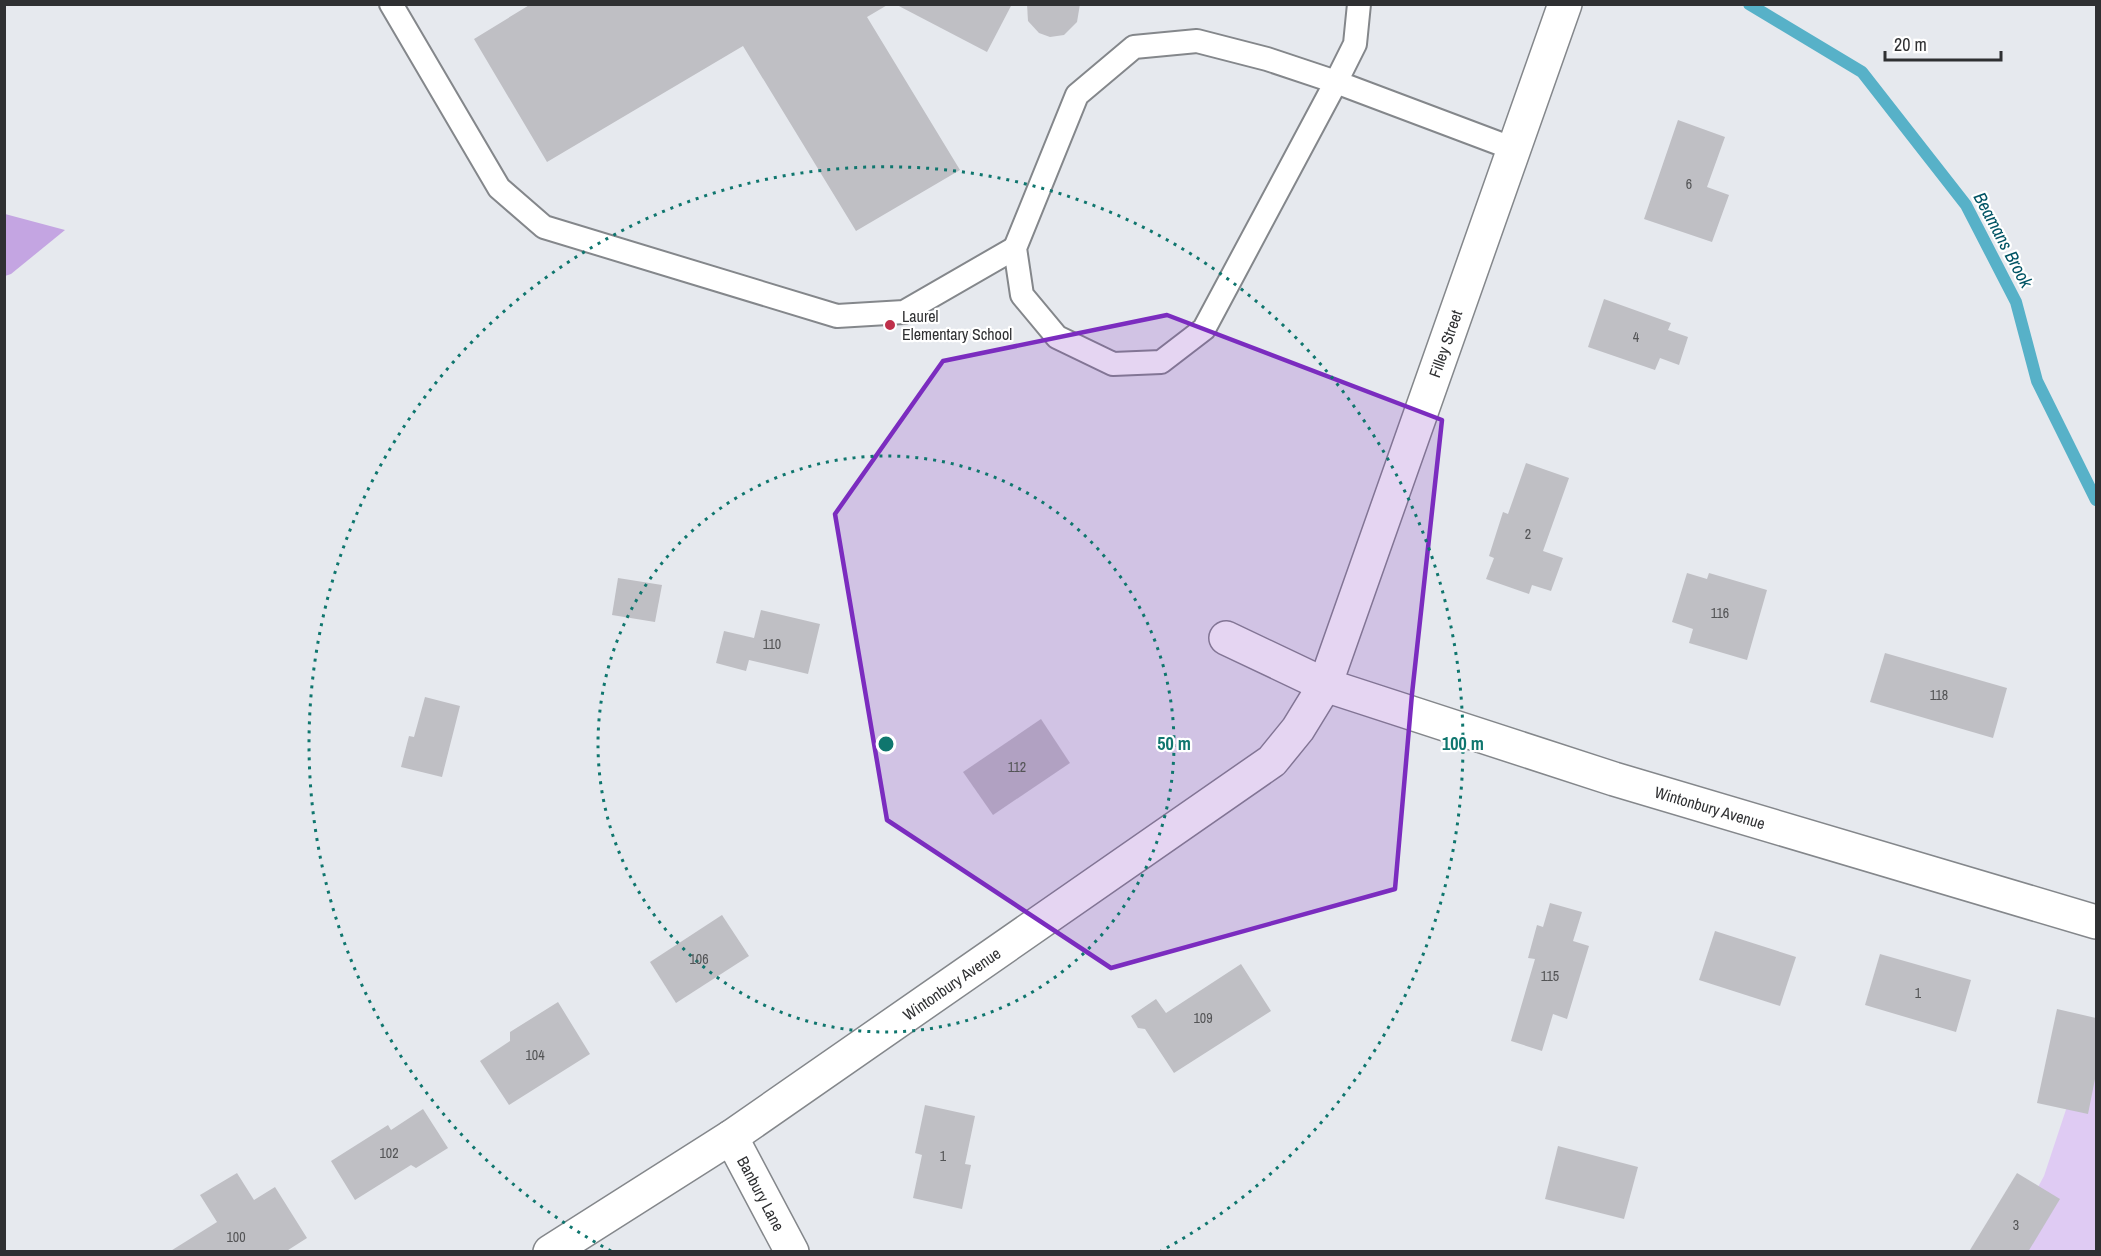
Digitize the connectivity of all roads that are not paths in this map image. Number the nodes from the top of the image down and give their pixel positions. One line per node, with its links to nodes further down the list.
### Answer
1 (391, 4): 6 (lane)
2 (1359, 4): 4 (lane)
3 (1565, 4): 5 (street, Filley Street)
4 (1336, 82): 5 (lane); 6 (lane); 6 (lane)
5 (1514, 149): 8 (street, Filley Street)
6 (1015, 248)
7 (1226, 638): 8 (street, Wintonbury Avenue)
8 (1325, 684): 9 (street, Wintonbury Avenue); 10 (street, Wintonbury Avenue)
9 (2097, 922)
10 (731, 1137): 11 (street, Wintonbury Avenue); 12 (street, Banbury Lane)
11 (550, 1251)
12 (792, 1251)

